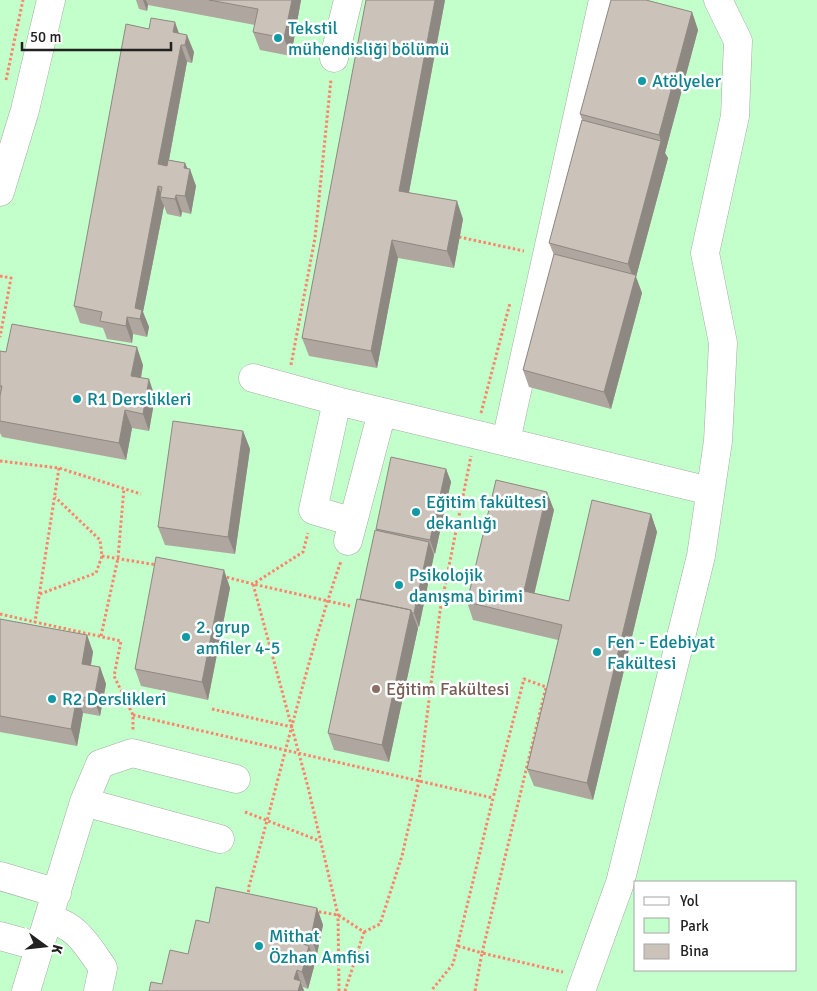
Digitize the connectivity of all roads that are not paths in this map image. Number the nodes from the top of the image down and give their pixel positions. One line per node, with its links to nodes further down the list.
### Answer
1 (51, 0): 6 (street)
2 (348, 0): 5 (street)
3 (603, 0): 10 (street)
4 (718, 0): 11 (street)
5 (334, 58)
6 (0, 192)
7 (253, 378): 8 (street)
8 (337, 401): 9 (street); 9 (street)
9 (382, 412): 10 (street)
10 (506, 441): 11 (street)
11 (710, 491): 20 (street)
12 (236, 779): 13 (street)
13 (84, 802): 14 (street); 16 (street)
14 (220, 839)
15 (0, 876): 16 (street)
16 (57, 893): 17 (street)
17 (48, 920): 19 (street); 22 (street)
18 (0, 936): 19 (street)
19 (40, 947): 21 (street)
20 (574, 982)
21 (26, 991)
22 (98, 991)

